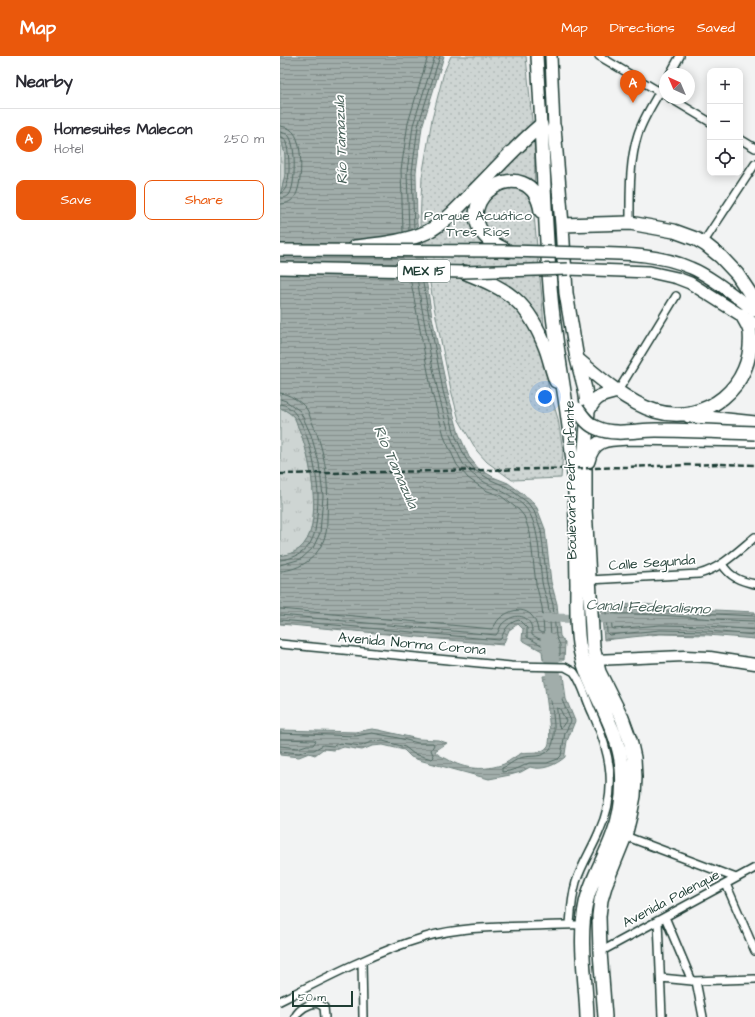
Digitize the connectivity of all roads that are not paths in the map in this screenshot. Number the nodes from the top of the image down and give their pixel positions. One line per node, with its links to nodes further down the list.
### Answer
1 (537, 56): 10 (main road)
2 (551, 56): 11 (main road)
3 (599, 56): 6 (street)
4 (680, 56): 5 (street)
5 (673, 68)
6 (659, 92)
7 (659, 98): 15 (street)
8 (680, 104): 9 (street)
9 (707, 120)
10 (538, 128): 19 (highway, bridge); 21 (highway)
11 (554, 128): 16 (highway, Boulevard Pedro Infante)
12 (742, 140): 13 (street)
13 (755, 148)
14 (755, 164): 17 (street)
15 (630, 223): 16 (highway); 17 (highway)
16 (562, 225): 30 (highway, Boulevard Pedro Infante)
17 (705, 244): 24 (street); 26 (highway)
18 (280, 250): 19 (main road, MEX 15, bridge)
19 (330, 250): 20 (main road, MEX 15, bridge)
20 (508, 251): 21 (highway); 27 (main road, MEX 15, bridge)
21 (548, 259): 33 (highway)
22 (280, 268): 23 (main road, MEX 15, bridge)
23 (464, 272): 28 (main road, MEX 15, bridge); 33 (highway)
24 (755, 288)
25 (676, 296): 31 (street)
26 (755, 304)
27 (755, 311)
28 (742, 316): 29 (main road, MEX 15); 32 (highway)
29 (755, 324)
30 (577, 359): 31 (highway); 33 (highway, Boulevard Pedro Infante)
31 (618, 391): 33 (highway); 34 (highway)
32 (727, 397): 34 (highway); 35 (highway)
33 (577, 409): 37 (highway, bridge); 39 (highway, Boulevard Pedro Infante); 54 (highway, Boulevard Pedro Infante)
34 (683, 415): 35 (highway)
35 (732, 420): 36 (highway)
36 (755, 423)
37 (755, 433)
38 (755, 440): 39 (highway)
39 (585, 508): 42 (highway, Boulevard Pedro Infante)
40 (755, 537): 41 (street, Calle Segunda)
41 (722, 564): 42 (street, Calle Segunda); 43 (street)
42 (589, 580): 45 (highway, Boulevard Pedro Infante)
43 (755, 584)
44 (280, 644): 53 (street, Avenida Norma Corona)
45 (595, 660): 46 (main road); 47 (highway, Boulevard Pedro Infante)
46 (755, 664)
47 (625, 836): 49 (street); 55 (highway, Boulevard Pedro Infante)
48 (755, 868): 49 (street, Avenida Palenque)
49 (736, 878): 50 (street, Avenida Palenque)
50 (726, 884): 51 (street, Avenida Palenque); 56 (street)
51 (665, 917): 52 (street, Avenida Palenque); 60 (street)
52 (658, 921): 55 (street, Avenida Palenque); 58 (street)
53 (570, 924): 54 (street); 57 (street)
54 (583, 925): 65 (highway, Boulevard Pedro Infante)
55 (600, 952): 66 (highway, Boulevard Pedro Infante)
56 (755, 952)
57 (362, 961): 61 (street); 64 (street)
58 (661, 978): 60 (street); 67 (street)
59 (755, 979): 60 (street)
60 (694, 981): 68 (street)
61 (280, 1001)
62 (295, 1017): 63 (street)
63 (324, 1017)
64 (363, 1017)
65 (587, 1017)
66 (605, 1017)
67 (662, 1017)
68 (703, 1017)

